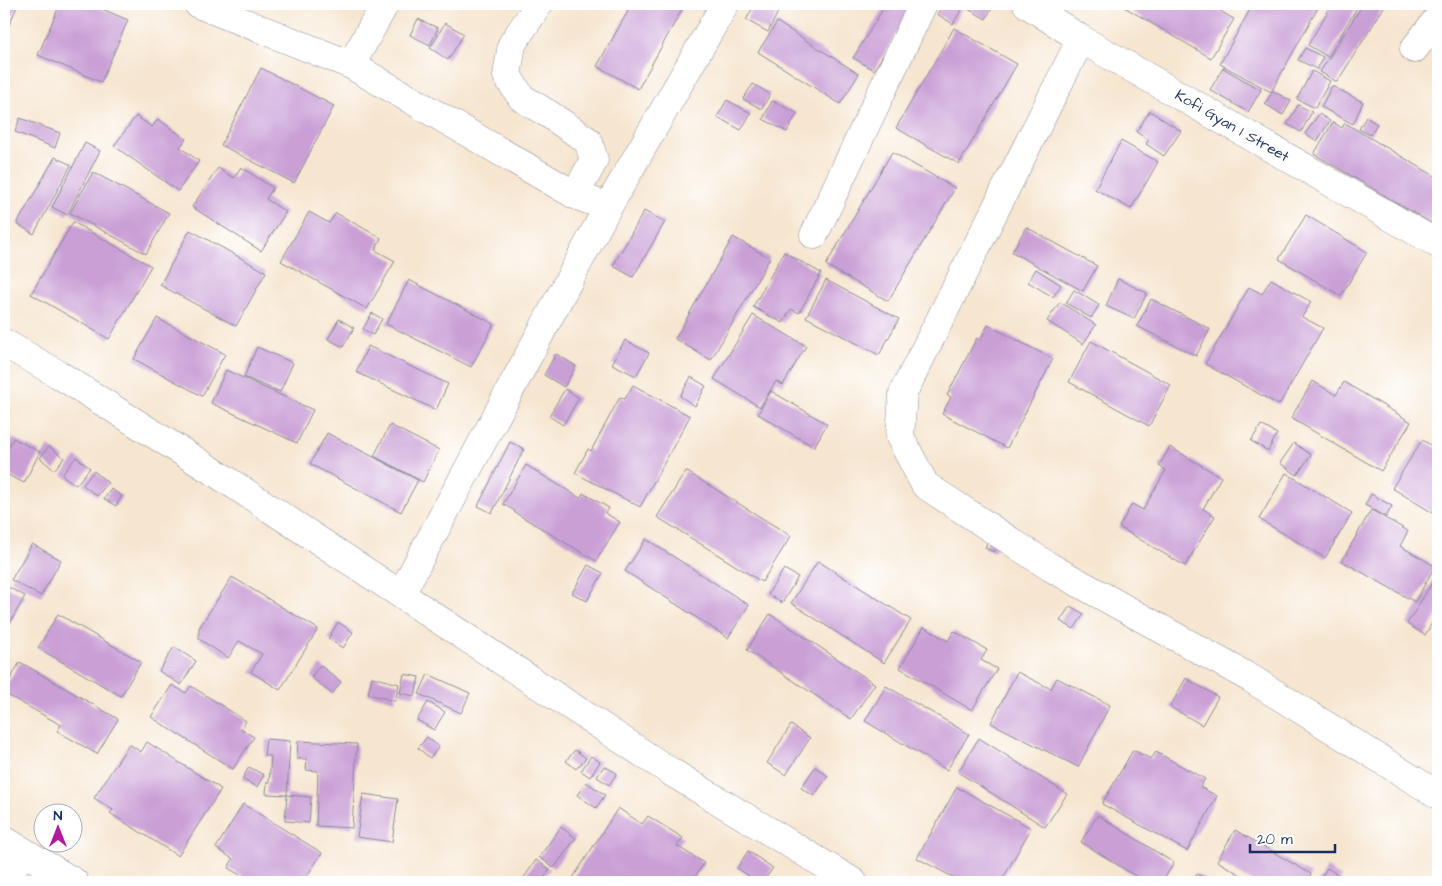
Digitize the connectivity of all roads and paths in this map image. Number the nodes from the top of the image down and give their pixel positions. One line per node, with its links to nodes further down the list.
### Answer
1 (198, 4): 10 (street)
2 (385, 4): 10 (street)
3 (539, 4): 11 (street)
4 (725, 4): 12 (street)
5 (923, 4): 13 (street)
6 (1034, 6): 8 (street, Kofi Gyan 1 Street)
7 (1438, 18): 9 (street)
8 (1080, 39): 14 (street, Kofi Gyan 1 Street); 17 (street)
9 (1414, 49)
10 (351, 65): 11 (street)
11 (576, 195): 12 (street)
12 (608, 207): 16 (street)
13 (814, 235)
14 (1438, 244)
15 (4, 342): 16 (street)
16 (401, 594): 21 (street)
17 (1438, 795)
18 (13, 846): 19 (street); 20 (street)
19 (5, 882)
20 (74, 882)
21 (853, 882)

